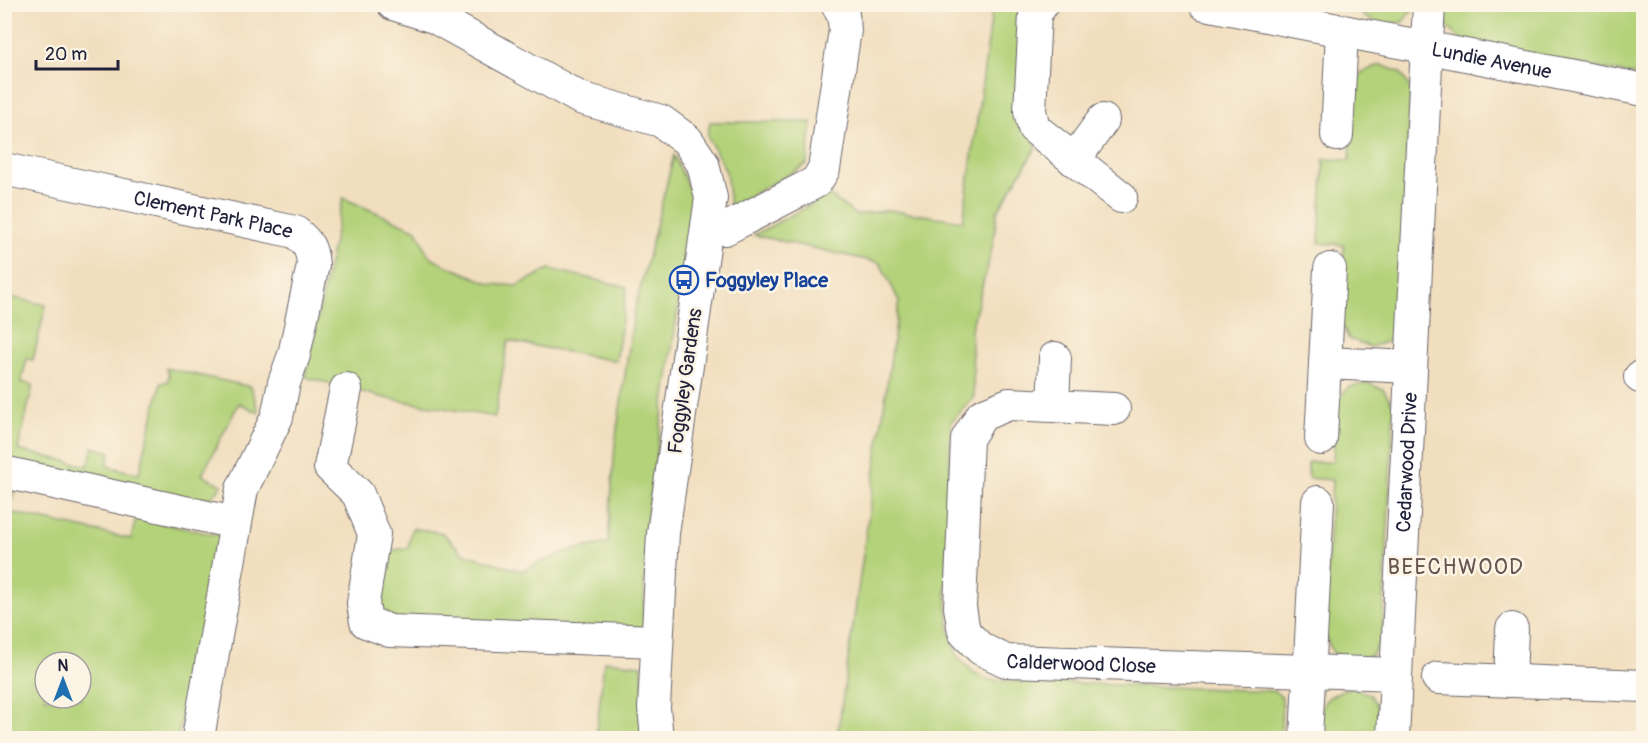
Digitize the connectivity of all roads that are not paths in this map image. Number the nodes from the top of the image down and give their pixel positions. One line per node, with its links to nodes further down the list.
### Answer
1 (393, 4): 6 (street, Foggyley Gardens)
2 (837, 4): 15 (street)
3 (1042, 4): 12 (street)
4 (1205, 4): 7 (street, Lundie Avenue)
5 (1429, 4): 8 (street, Cedarwood Drive)
6 (436, 11): 15 (street, Foggyley Gardens)
7 (1342, 31): 8 (street, Lundie Avenue); 11 (street)
8 (1427, 47): 9 (street, Lundie Avenue); 19 (street, Cedarwood Drive)
9 (1644, 90)
10 (1104, 120): 12 (street)
11 (1336, 135)
12 (1074, 160): 14 (street)
13 (4, 169): 26 (street, Clement Park Place)
14 (1121, 197)
15 (707, 228): 28 (street, Foggyley Gardens)
16 (1330, 269): 18 (street)
17 (1055, 358): 21 (street)
18 (1325, 363): 19 (street, Cedarwood Drive); 23 (street)
19 (1411, 367): 30 (street, Cedarwood Drive)
20 (346, 389): 28 (street)
21 (1053, 406): 22 (street, Calderwood Close); 29 (street, Calderwood Close)
22 (1114, 409)
23 (1321, 439)
24 (4, 472): 26 (street)
25 (1318, 502): 29 (street)
26 (235, 523): 34 (street, Clement Park Place)
27 (1512, 629): 32 (street)
28 (656, 641): 35 (street, Foggyley Gardens)
29 (1310, 672): 30 (street, Calderwood Close); 36 (street)
30 (1396, 674): 37 (street, Cedarwood Drive)
31 (1438, 678): 32 (street)
32 (1510, 681): 33 (street)
33 (1644, 686)
34 (198, 738)
35 (657, 738)
36 (1306, 738)
37 (1393, 738)

